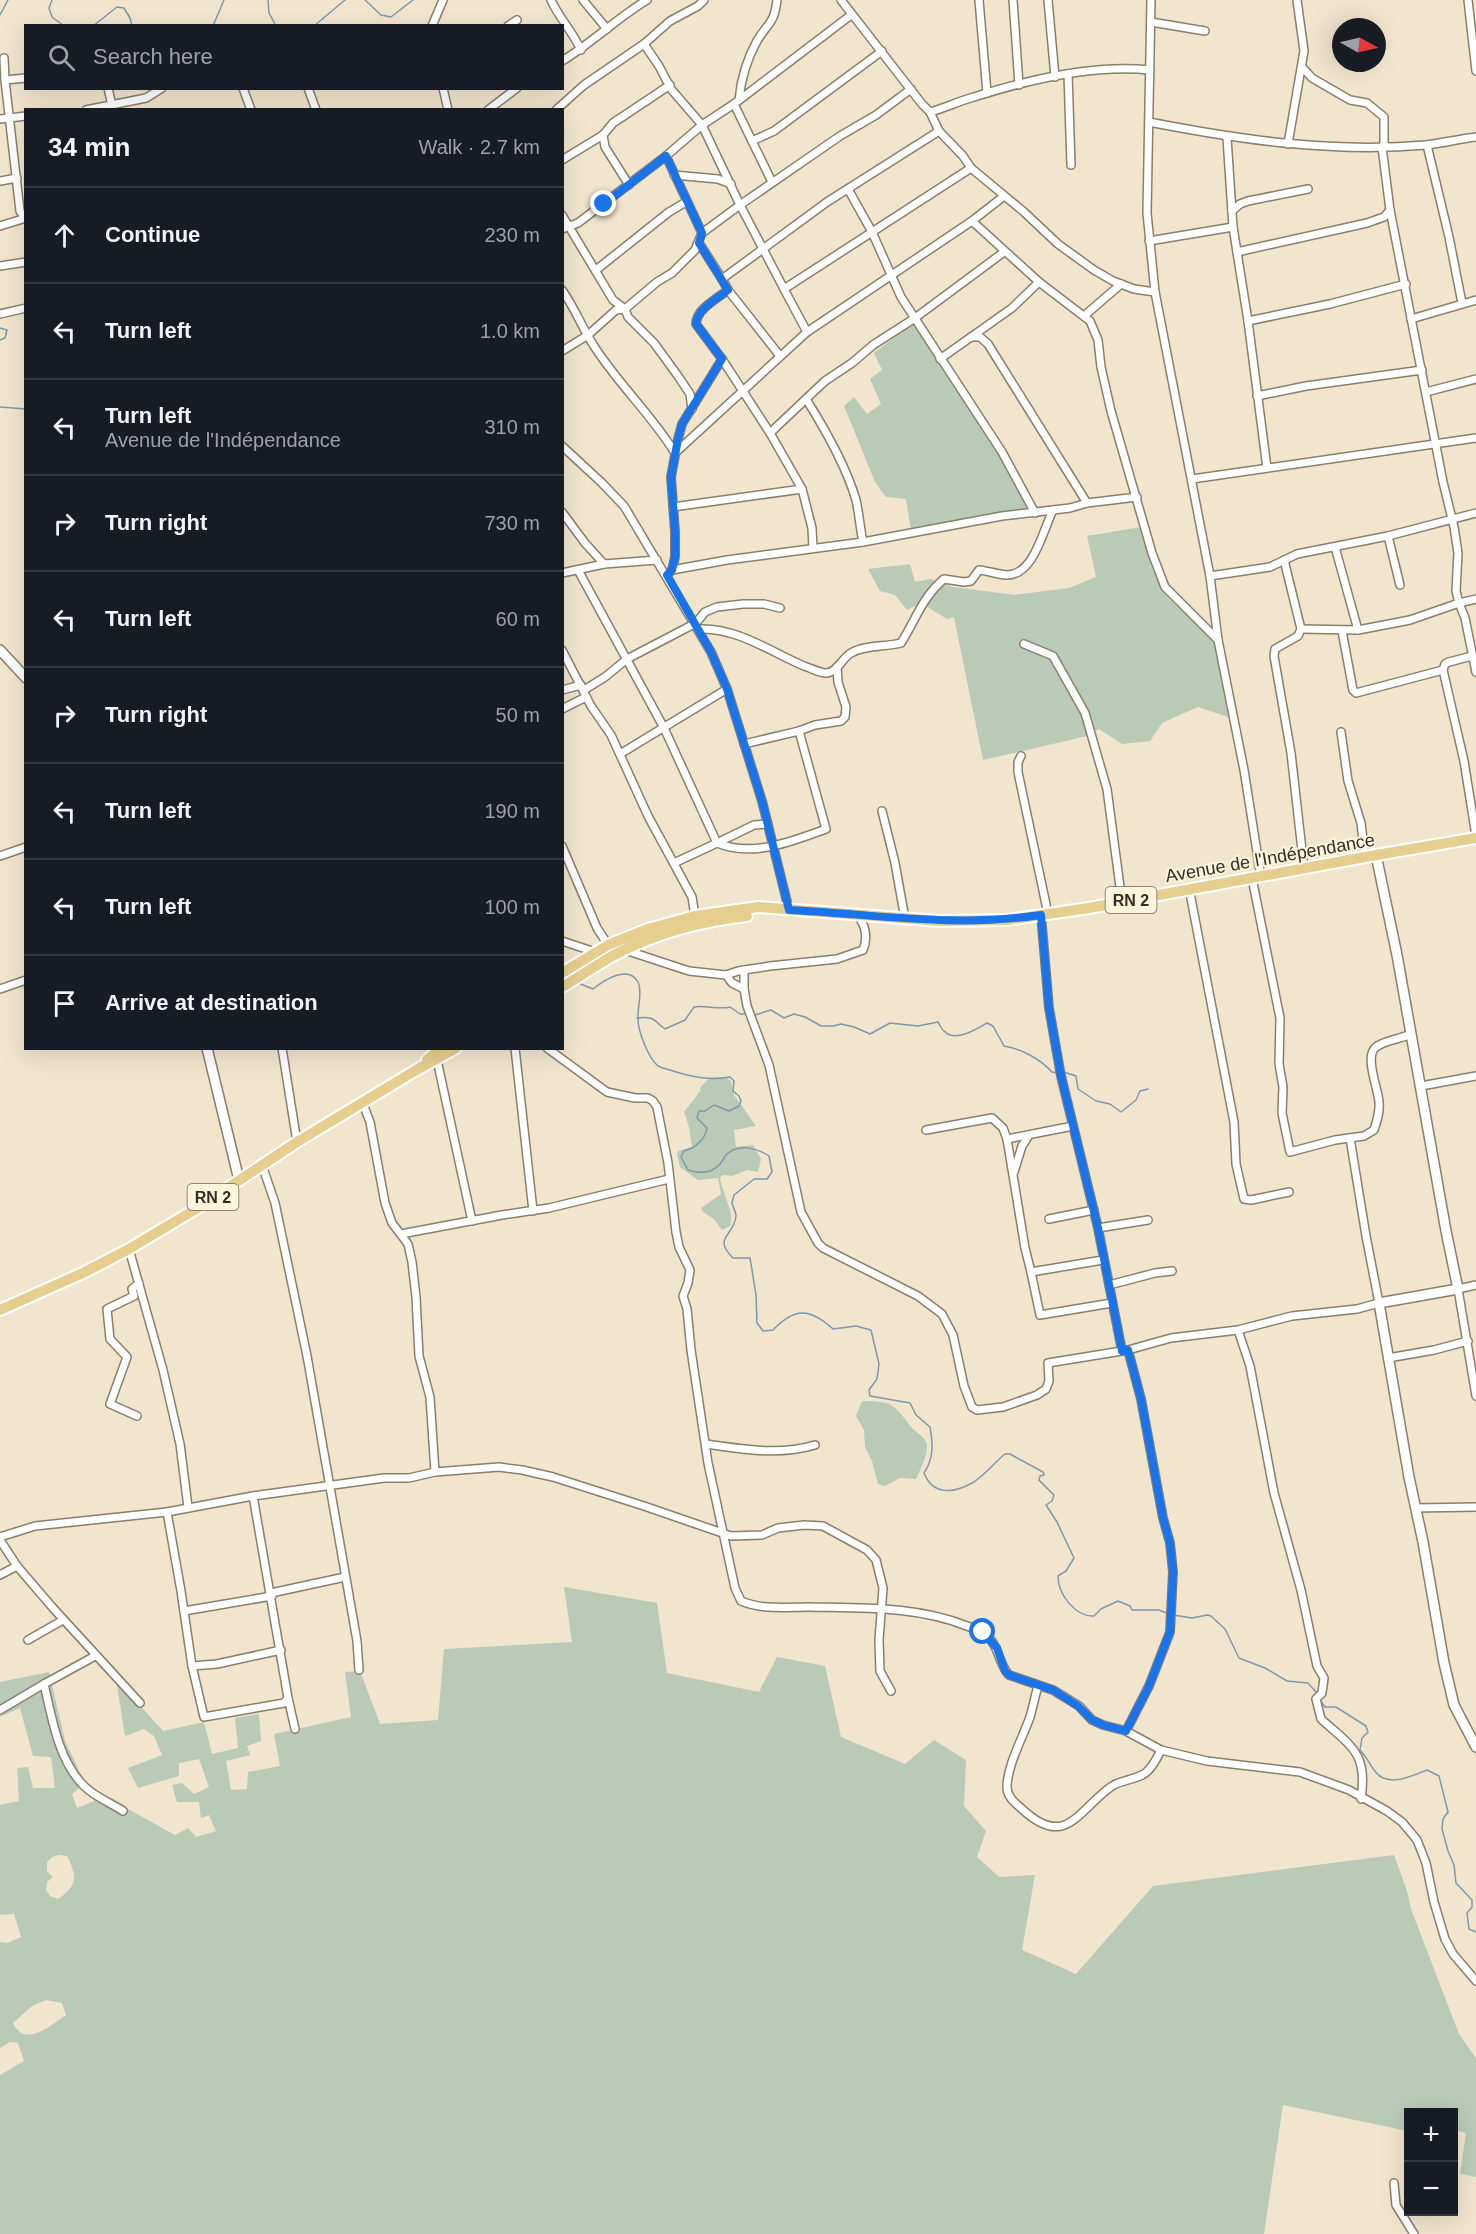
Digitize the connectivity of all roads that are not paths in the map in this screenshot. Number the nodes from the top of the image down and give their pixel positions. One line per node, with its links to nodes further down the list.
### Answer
1 (443, 0): 17 (street)
2 (551, 0): 22 (street)
3 (583, 0): 19 (street)
4 (647, 0): 19 (street)
5 (704, 0): 21 (street)
6 (777, 0): 43 (street)
7 (841, 0): 14 (street)
8 (979, 0): 42 (street)
9 (1013, 0): 33 (street)
10 (1048, 0): 30 (street)
11 (1151, 0): 16 (street)
12 (1297, 0): 26 (street)
13 (1468, 0): 28 (street)
14 (851, 15): 23 (street); 43 (street)
15 (517, 20): 18 (street)
16 (1150, 22): 20 (street); 27 (street)
17 (433, 24)
18 (511, 24)
19 (607, 29): 22 (street)
20 (1205, 31)
21 (644, 44): 34 (street); 49 (street)
22 (581, 50): 25 (street)
23 (882, 51): 35 (street); 60 (street)
24 (4, 58): 32 (street)
25 (564, 60)
26 (1302, 67): 61 (street); 63 (street)
27 (1150, 70): 29 (street); 54 (street)
28 (1476, 71)
29 (1068, 74): 30 (street); 66 (street)
30 (1055, 77): 33 (street)
31 (24, 78): 32 (street)
32 (5, 80): 53 (street)
33 (1019, 85): 42 (street)
34 (670, 86): 55 (street); 57 (street)
35 (911, 89): 50 (street); 71 (street)
36 (108, 90): 44 (street)
37 (159, 90): 44 (street)
38 (244, 90): 45 (street)
39 (309, 90): 46 (street)
40 (443, 90): 47 (street)
41 (514, 90): 48 (street)
42 (987, 93): 50 (street)
43 (736, 102): 55 (street); 60 (street)
44 (112, 107)
45 (250, 108)
46 (315, 108)
47 (447, 108)
48 (491, 108)
49 (558, 108)
50 (930, 112): 56 (street)
51 (24, 116): 53 (street)
52 (0, 119): 53 (street)
53 (9, 119): 69 (street)
54 (1149, 122): 59 (street); 89 (street)
55 (702, 125): 64 (street); 72 (street)
56 (939, 131): 67 (street); 74 (street)
57 (603, 135): 65 (street); 73 (street)
58 (1476, 137): 62 (street)
59 (1227, 138): 61 (street); 80 (street)
60 (752, 141): 71 (street)
61 (1288, 144): 63 (street)
62 (1427, 145): 63 (street); 107 (street)
63 (1383, 147): 79 (street)
64 (666, 156): 68 (street); 73 (street)
65 (564, 159)
66 (1071, 165)
67 (971, 168): 76 (street); 87 (street)
68 (674, 175): 72 (street); 77 (street)
69 (17, 178): 70 (street); 81 (street)
70 (0, 181)
71 (772, 182): 78 (street)
72 (730, 184): 78 (street)
73 (629, 185): 86 (street)
74 (848, 189): 87 (street); 91 (street)
75 (1308, 189): 80 (street)
76 (1004, 196): 83 (street); 100 (street)
77 (686, 202): 88 (street); 96 (street)
78 (740, 205): 88 (street); 91 (street)
79 (1390, 210): 93 (street); 101 (street)
80 (1232, 211): 85 (street)
81 (24, 216)
82 (24, 219): 84 (street)
83 (972, 221): 92 (street); 97 (street)
84 (0, 226)
85 (1233, 227): 89 (street); 93 (street)
86 (566, 228): 96 (street)
87 (872, 232): 97 (street); 102 (street)
88 (702, 233): 90 (street)
89 (1149, 241): 104 (street)
90 (699, 243): 98 (street); 109 (street)
91 (764, 249): 98 (street); 102 (street)
92 (1004, 252): 99 (street); 112 (street)
93 (1237, 252): 114 (street)
94 (24, 262): 95 (street)
95 (0, 266)
96 (596, 270): 109 (street)
97 (890, 276): 112 (street); 115 (street)
98 (722, 279): 103 (street)
99 (1040, 282): 111 (street); 117 (street)
100 (1121, 284): 104 (street); 111 (street)
101 (1406, 284): 113 (street); 114 (street)
102 (784, 289): 115 (street)
103 (728, 290): 119 (street); 120 (street)
104 (1155, 292): 135 (street)
105 (564, 293): 116 (street)
106 (1476, 300): 107 (street)
107 (1462, 303): 113 (street)
108 (24, 308): 110 (street)
109 (625, 309): 116 (street); 128 (street)
110 (0, 314)
111 (1084, 316): 137 (street)
112 (915, 318): 121 (street); 127 (street)
113 (1411, 319): 122 (street)
114 (1248, 321): 126 (street)
115 (807, 332): 119 (street)
116 (588, 335): 118 (street); 133 (street)
117 (971, 337): 121 (street); 138 (street)
118 (564, 350)
119 (780, 356): 125 (street)
120 (722, 359): 125 (street); 128 (street)
121 (940, 359): 141 (street)
122 (1422, 370): 124 (street); 126 (street)
123 (1476, 379): 124 (street)
124 (1426, 392): 131 (street)
125 (742, 393): 129 (street); 133 (street)
126 (1257, 396): 134 (street)
127 (806, 399): 129 (street); 146 (street)
128 (692, 409): 133 (street)
129 (770, 433): 136 (street)
130 (1476, 438): 131 (street)
131 (1437, 444): 134 (street); 144 (street)
132 (564, 449): 149 (street)
133 (675, 453): 139 (street)
134 (1267, 468): 135 (street)
135 (1192, 479): 155 (street)
136 (802, 489): 139 (street); 148 (street)
137 (1137, 497): 138 (street); 164 (street)
138 (1087, 503): 140 (street)
139 (673, 507): 153 (street)
140 (1053, 510): 141 (street); 171 (street)
141 (1035, 513): 146 (street)
142 (1476, 513): 144 (street)
143 (564, 515): 151 (street)
144 (1452, 521): 145 (street); 158 (street)
145 (1388, 536): 147 (street); 156 (street)
146 (863, 542): 148 (street)
147 (1335, 547): 150 (street); 162 (street)
148 (813, 548): 153 (street)
149 (657, 560): 151 (street); 153 (street)
150 (1284, 560): 155 (street); 161 (street)
151 (604, 564): 152 (street)
152 (578, 570): 154 (street); 170 (street)
153 (669, 572): 160 (street)
154 (564, 573)
155 (1210, 576): 164 (street)
156 (1400, 585)
157 (1476, 598): 158 (street)
158 (1459, 603): 162 (street); 166 (street)
159 (780, 608): 160 (street)
160 (698, 626): 170 (street); 171 (street); 175 (street)
161 (1301, 629): 163 (street); 195 (street)
162 (1358, 630): 163 (street)
163 (1342, 631): 172 (street)
164 (1218, 640): 196 (street)
165 (1024, 644): 198 (street)
166 (1473, 644): 169 (street)
167 (0, 650): 174 (street)
168 (564, 654): 177 (street)
169 (1472, 656): 172 (street); 173 (street)
170 (627, 659): 177 (street); 179 (street)
171 (837, 667): 180 (street)
172 (1443, 670): 187 (street)
173 (1476, 672)
174 (24, 676)
175 (727, 689): 179 (street); 182 (street)
176 (564, 690): 177 (street)
177 (584, 690): 178 (street); 183 (street)
178 (564, 707)
179 (664, 728): 183 (street); 188 (street)
180 (798, 731): 182 (street); 189 (street)
181 (1341, 732): 193 (street)
182 (744, 744): 186 (street)
183 (620, 754): 194 (street)
184 (1021, 756): 200 (street)
185 (882, 811): 203 (street)
186 (768, 824): 188 (street); 189 (street)
187 (1476, 837): 193 (main road, Avenue de l'Indépendance / RN 2)
188 (717, 843): 189 (street); 194 (street)
189 (773, 847): 199 (street)
190 (24, 848): 192 (street)
191 (564, 851): 205 (street)
192 (0, 856)
193 (1370, 856): 195 (main road, Avenue de l'Indépendance / RN 2); 215 (street)
194 (674, 863): 202 (street)
195 (1304, 868): 196 (main road, Avenue de l'Indépendance / RN 2)
196 (1256, 878): 197 (main road, Avenue de l'Indépendance / RN 2); 230 (street)
197 (1189, 888): 198 (main road, Avenue de l'Indépendance / RN 2); 237 (street)
198 (1122, 902): 200 (main road, Avenue de l'Indépendance / RN 2)
199 (786, 910): 201 (main road, Avenue de l'Indépendance / RN 2); 202 (main road, Avenue de l'Indépendance / RN 2); 206 (main road, Avenue de l'Indépendance / RN 2)
200 (1044, 914): 203 (main road, Avenue de l'Indépendance / RN 2); 227 (street)
201 (856, 915): 203 (main road, Avenue de l'Indépendance / RN 2); 208 (street)
202 (695, 916): 205 (main road, Avenue de l'Indépendance / RN 2)
203 (905, 919)
204 (564, 942): 207 (street)
205 (608, 945): 207 (main road, Avenue de l'Indépendance / RN 2)
206 (625, 950): 210 (street); 212 (main road, Avenue de l'Indépendance / RN 2)
207 (595, 952): 209 (main road, Avenue de l'Indépendance / RN 2)
208 (744, 970): 210 (street); 214 (street)
209 (564, 972)
210 (726, 975): 214 (street)
211 (24, 981): 213 (street)
212 (566, 985)
213 (0, 989)
214 (744, 989): 258 (street)
215 (1411, 1034): 225 (street); 230 (street)
216 (207, 1050): 236 (street)
217 (282, 1050): 232 (street)
218 (439, 1050): 223 (main road, RN 2)
219 (453, 1050): 222 (main road, RN 2)
220 (515, 1050): 239 (street)
221 (549, 1050): 235 (street)
222 (437, 1060): 223 (main road, RN 2); 242 (street)
223 (418, 1069): 226 (main road, RN 2)
224 (1476, 1076): 225 (street)
225 (1421, 1086): 252 (street)
226 (363, 1104): 232 (main road, RN 2); 244 (street)
227 (1073, 1126): 229 (street); 238 (street)
228 (926, 1130): 231 (street)
229 (1029, 1134): 231 (street); 234 (street)
230 (1350, 1138): 254 (street)
231 (1007, 1139): 234 (street)
232 (297, 1142): 233 (main road, RN 2)
233 (262, 1165): 236 (main road, RN 2); 265 (street)
234 (1013, 1178): 248 (street)
235 (669, 1179): 239 (street); 262 (street)
236 (239, 1180): 245 (main road, RN 2)
237 (1289, 1192)
238 (1094, 1210): 240 (street); 243 (street)
239 (533, 1211): 242 (street)
240 (1049, 1219)
241 (1148, 1220): 243 (street)
242 (472, 1221): 244 (street)
243 (1098, 1228): 246 (street)
244 (401, 1234): 264 (street)
245 (129, 1249): 249 (street); 255 (main road, RN 2)
246 (1103, 1260): 248 (street); 250 (street)
247 (1172, 1271): 250 (street)
248 (1031, 1272): 253 (street)
249 (139, 1283): 261 (street); 267 (street)
250 (1109, 1285): 253 (street)
251 (1476, 1285): 252 (street)
252 (1458, 1289): 254 (street); 257 (street)
253 (1112, 1303): 258 (street)
254 (1379, 1303): 256 (street); 259 (street)
255 (0, 1310)
256 (1238, 1330): 258 (street); 295 (street)
257 (1468, 1341): 259 (street); 260 (street)
258 (1125, 1350): 292 (street)
259 (1388, 1358): 269 (street)
260 (1476, 1396)
261 (137, 1416)
262 (706, 1444): 263 (street); 271 (street)
263 (815, 1445)
264 (435, 1472): 265 (street); 271 (street)
265 (331, 1487): 266 (street); 275 (street)
266 (252, 1496): 267 (street); 276 (street)
267 (188, 1507): 270 (street)
268 (1476, 1507): 269 (street)
269 (1415, 1508): 293 (street)
270 (166, 1512): 272 (street); 278 (street)
271 (722, 1533): 277 (street); 277 (street)
272 (0, 1539): 273 (street)
273 (17, 1566): 274 (street); 279 (street)
274 (0, 1575)
275 (345, 1577): 276 (street); 284 (street)
276 (271, 1595): 278 (street); 281 (street)
277 (880, 1610): 286 (street); 287 (street)
278 (184, 1611): 283 (street)
279 (63, 1620): 280 (street); 282 (street)
280 (28, 1640)
281 (281, 1650): 283 (street); 288 (street)
282 (95, 1656): 285 (street); 289 (street)
283 (192, 1666): 288 (street)
284 (359, 1670)
285 (44, 1684): 290 (street); 296 (street)
286 (1038, 1686): 292 (street); 294 (street)
287 (891, 1691)
288 (288, 1698): 291 (street)
289 (140, 1703)
290 (0, 1710)
291 (295, 1729)
292 (1126, 1731): 294 (street)
293 (1476, 1747)
294 (1161, 1750): 295 (street)
295 (1361, 1799): 297 (street)
296 (123, 1811)
297 (1476, 1981)
298 (1394, 2183): 299 (street)
299 (1414, 2234)

